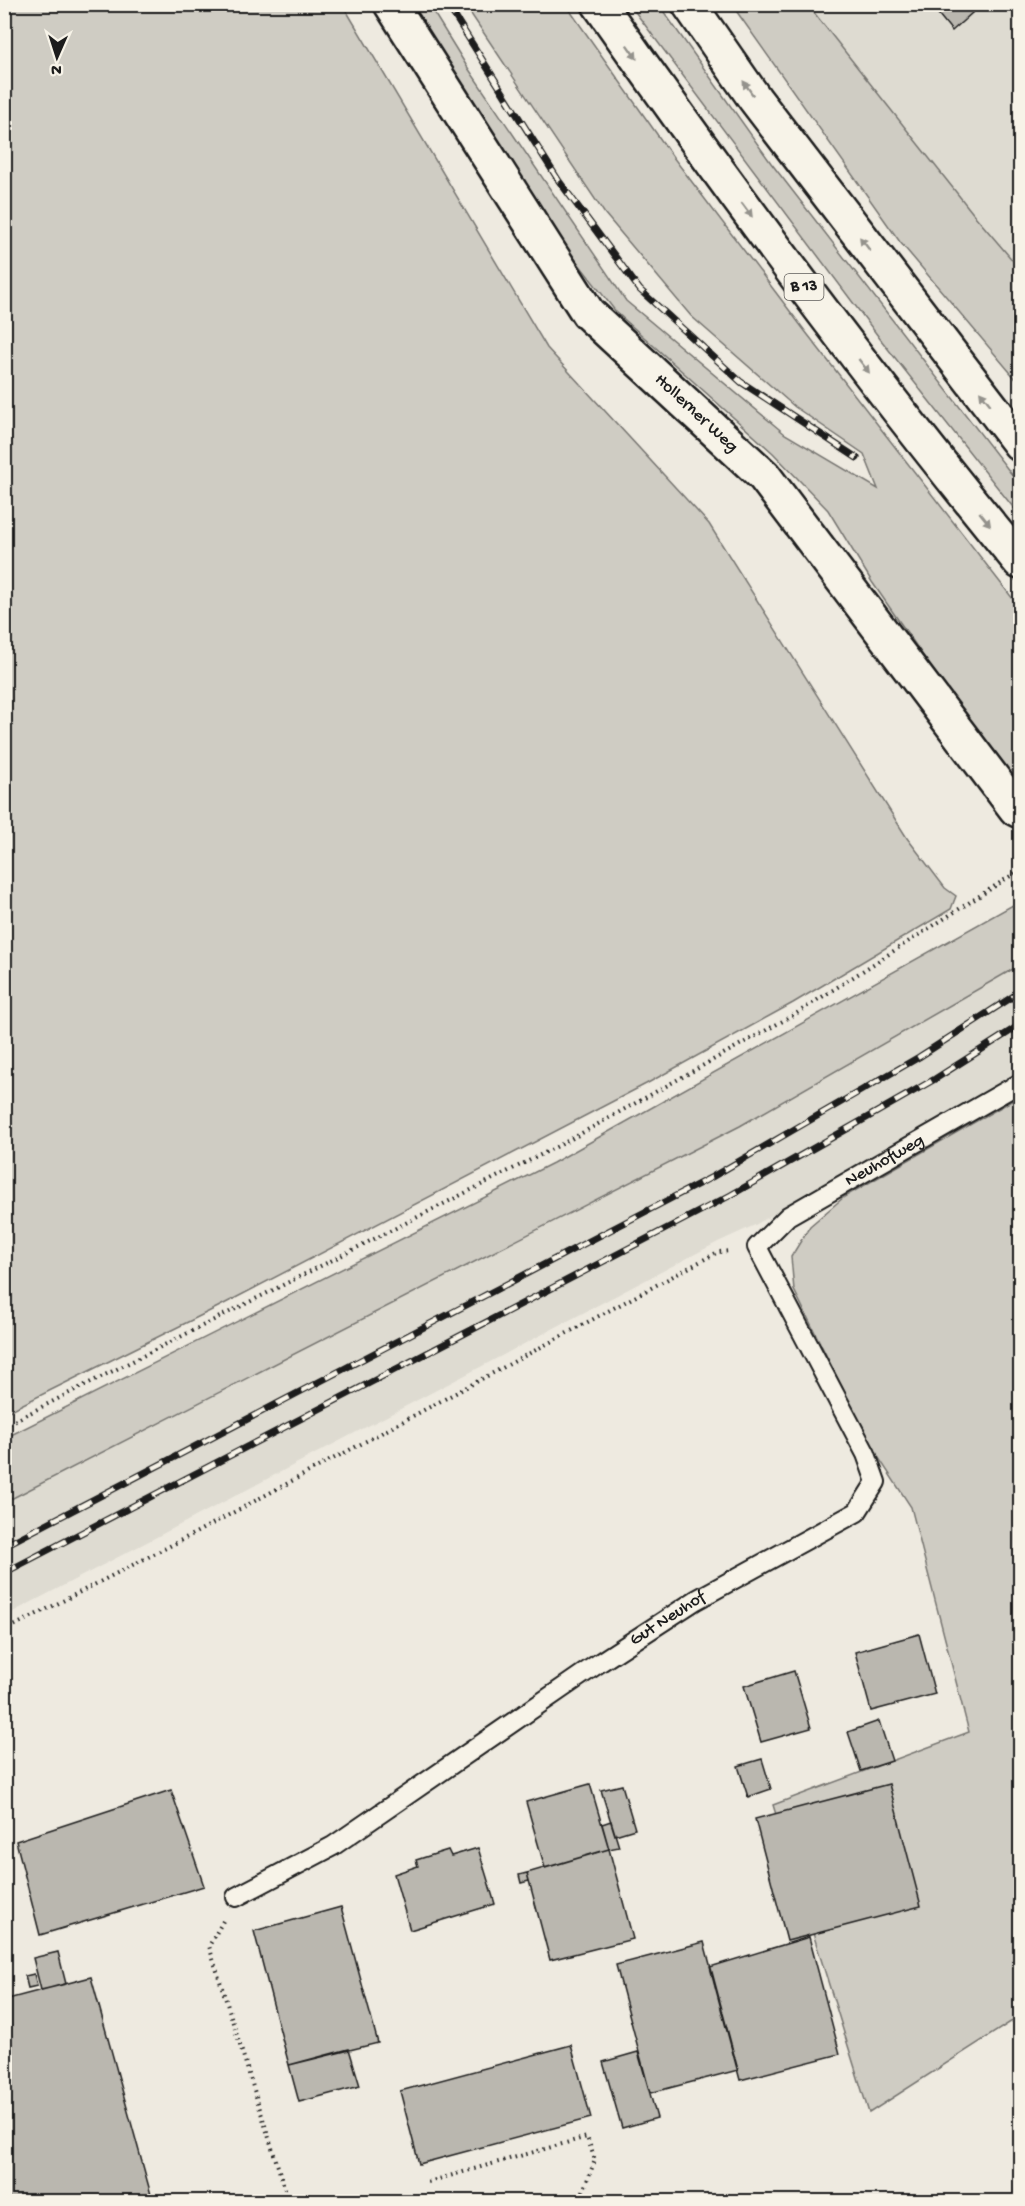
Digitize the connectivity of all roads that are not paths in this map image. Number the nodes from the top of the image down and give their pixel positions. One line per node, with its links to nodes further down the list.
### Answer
1 (391, 4): 6 (main road, Hollerner Weg)
2 (599, 4): 5 (main road, B 13, one-way to 5)
3 (689, 4): 4 (main road, one-way to 3)
4 (1020, 444)
5 (1020, 562)
6 (1020, 811)
7 (1020, 1083): 8 (lane, Neuhofweg)
8 (757, 1247): 9 (lane, Gut Neuhof)
9 (236, 1897)

